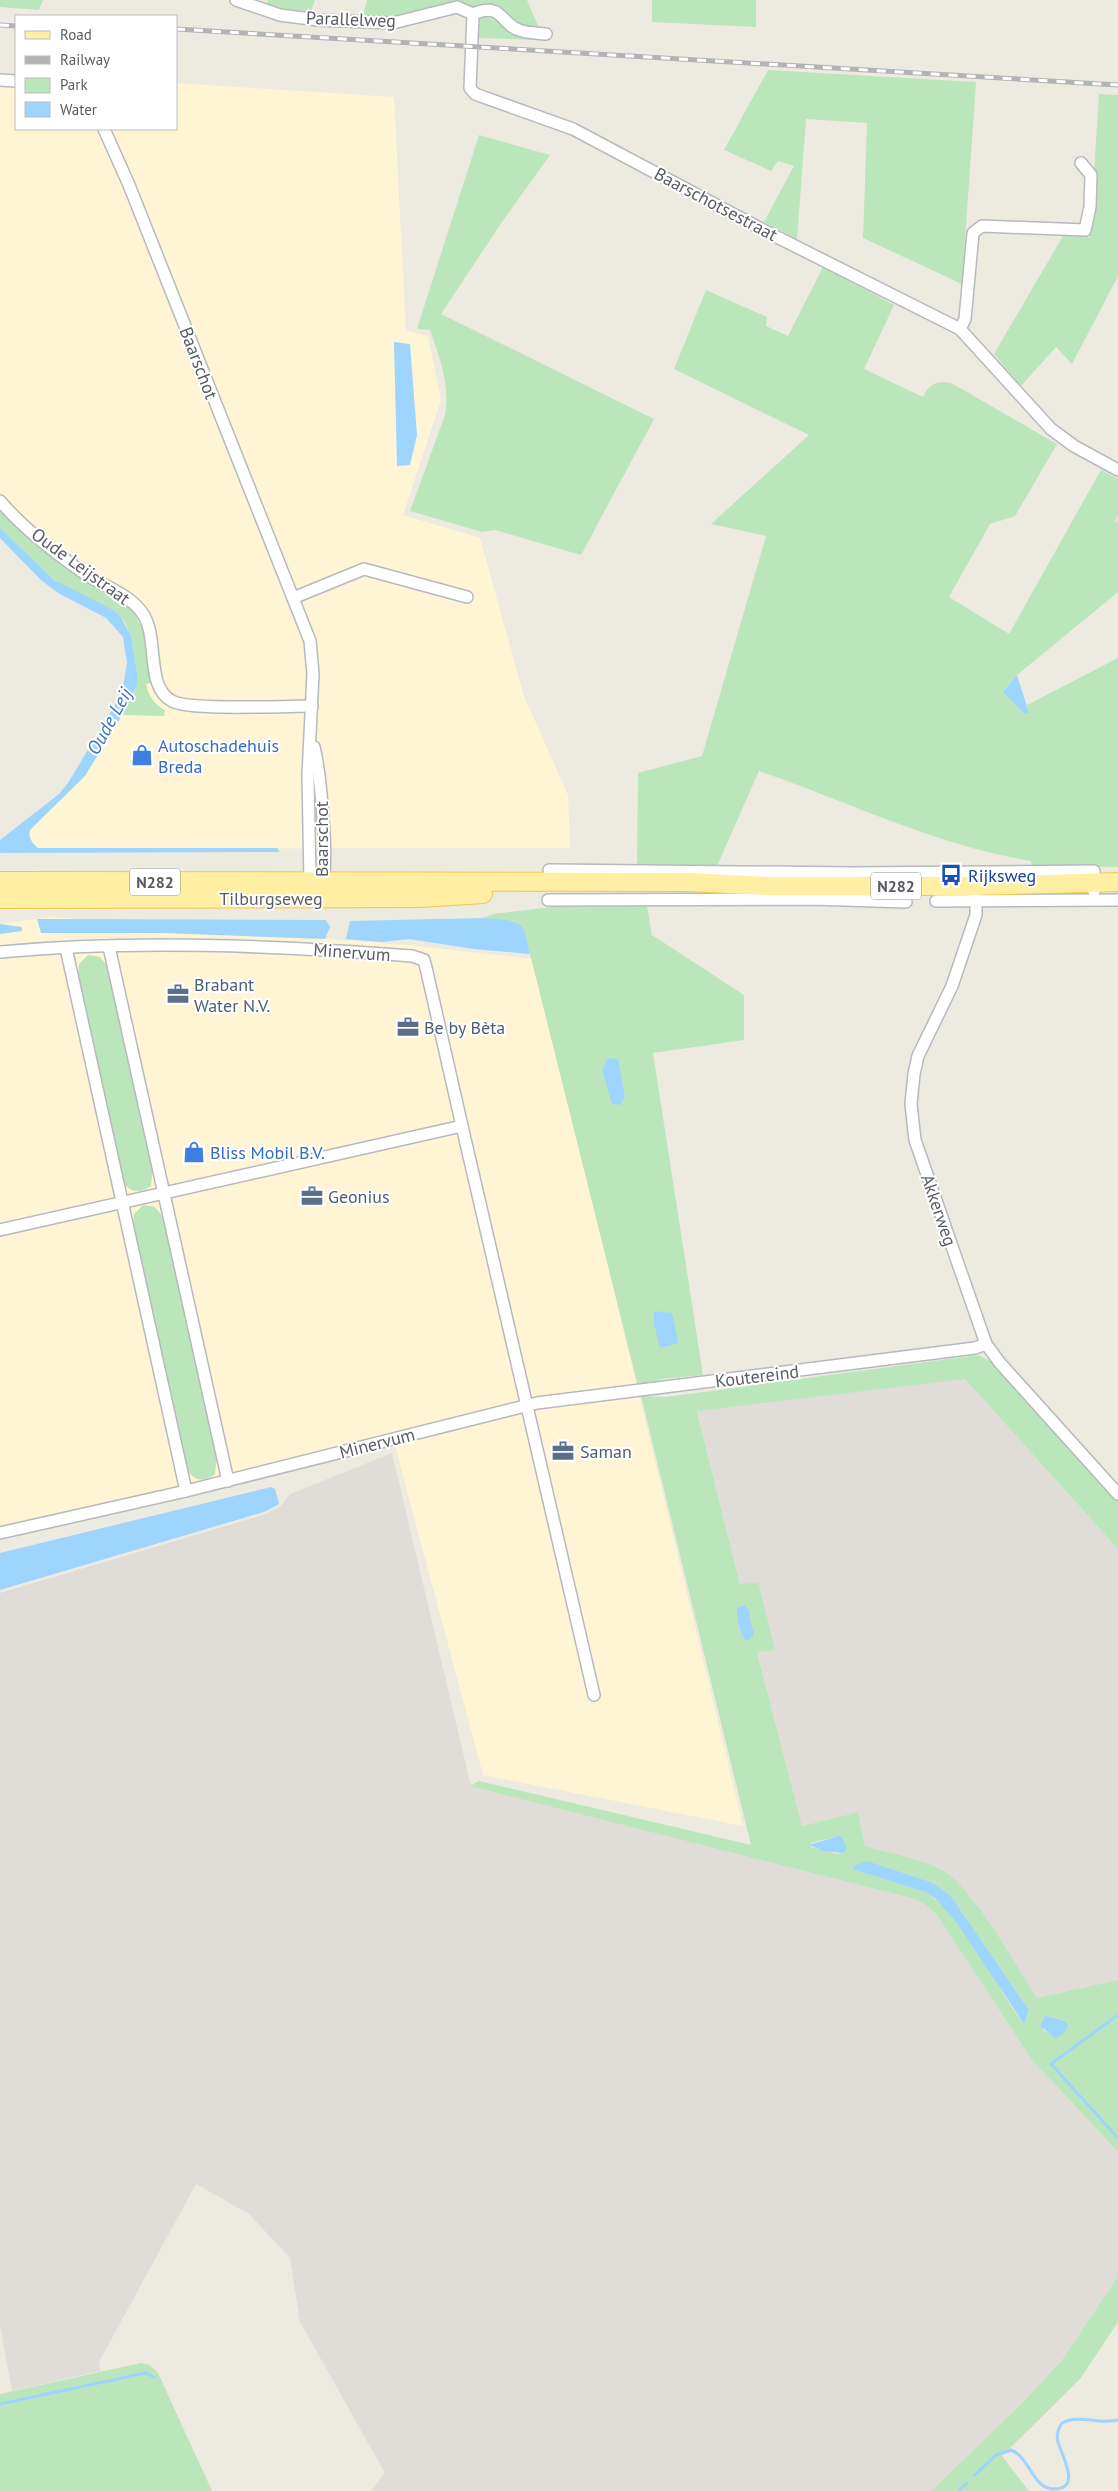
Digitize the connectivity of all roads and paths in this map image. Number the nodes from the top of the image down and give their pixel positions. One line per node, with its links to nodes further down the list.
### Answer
1 (236, 0): 2 (street, Parallelweg)
2 (473, 14): 3 (street, Parallelweg); 8 (street, Baarschotsestraat)
3 (546, 34)
4 (0, 80): 5 (street)
5 (15, 81)
6 (104, 130): 12 (street, Baarschot)
7 (1080, 163): 8 (street)
8 (960, 330): 9 (street, Baarschotsestraat)
9 (1118, 470)
10 (0, 501): 13 (street, Oude Leijstraat)
11 (467, 596): 12 (street)
12 (293, 598): 13 (street, Baarschot)
13 (312, 706): 19 (street, Baarschot)
14 (0, 881): 19 (main road, Tilburgseweg / N282)
15 (688, 881): 17 (main road, N282); 18 (street); 21 (main road, N282)
16 (1118, 882): 18 (main road, N282)
17 (545, 886): 19 (main road, Tilburgseweg / N282); 21 (street)
18 (1094, 887): 20 (main road, N282); 22 (main road, N282)
19 (316, 888): 23 (main road, Tilburgseweg / N282)
20 (1118, 891)
21 (768, 892): 22 (main road, N282); 26 (street)
22 (974, 893): 24 (street); 25 (street); 34 (street, Akkerweg)
23 (0, 900)
24 (1118, 900)
25 (936, 901)
26 (906, 902)
27 (109, 947): 28 (street, Minervum); 30 (street, Minervum); 31 (street)
28 (66, 948): 29 (street, Minervum); 32 (street)
29 (0, 952)
30 (462, 1126): 31 (street); 35 (street, Minervum)
31 (164, 1194): 32 (street); 36 (street)
32 (122, 1203): 33 (street); 37 (street)
33 (0, 1230)
34 (986, 1344): 35 (street, Koutereind); 38 (street, Akkerweg)
35 (527, 1405): 36 (street, Minervum); 40 (street, Minervum)
36 (228, 1481): 37 (street, Minervum)
37 (186, 1491): 39 (street, Minervum)
38 (1118, 1494)
39 (0, 1533)
40 (594, 1695)

